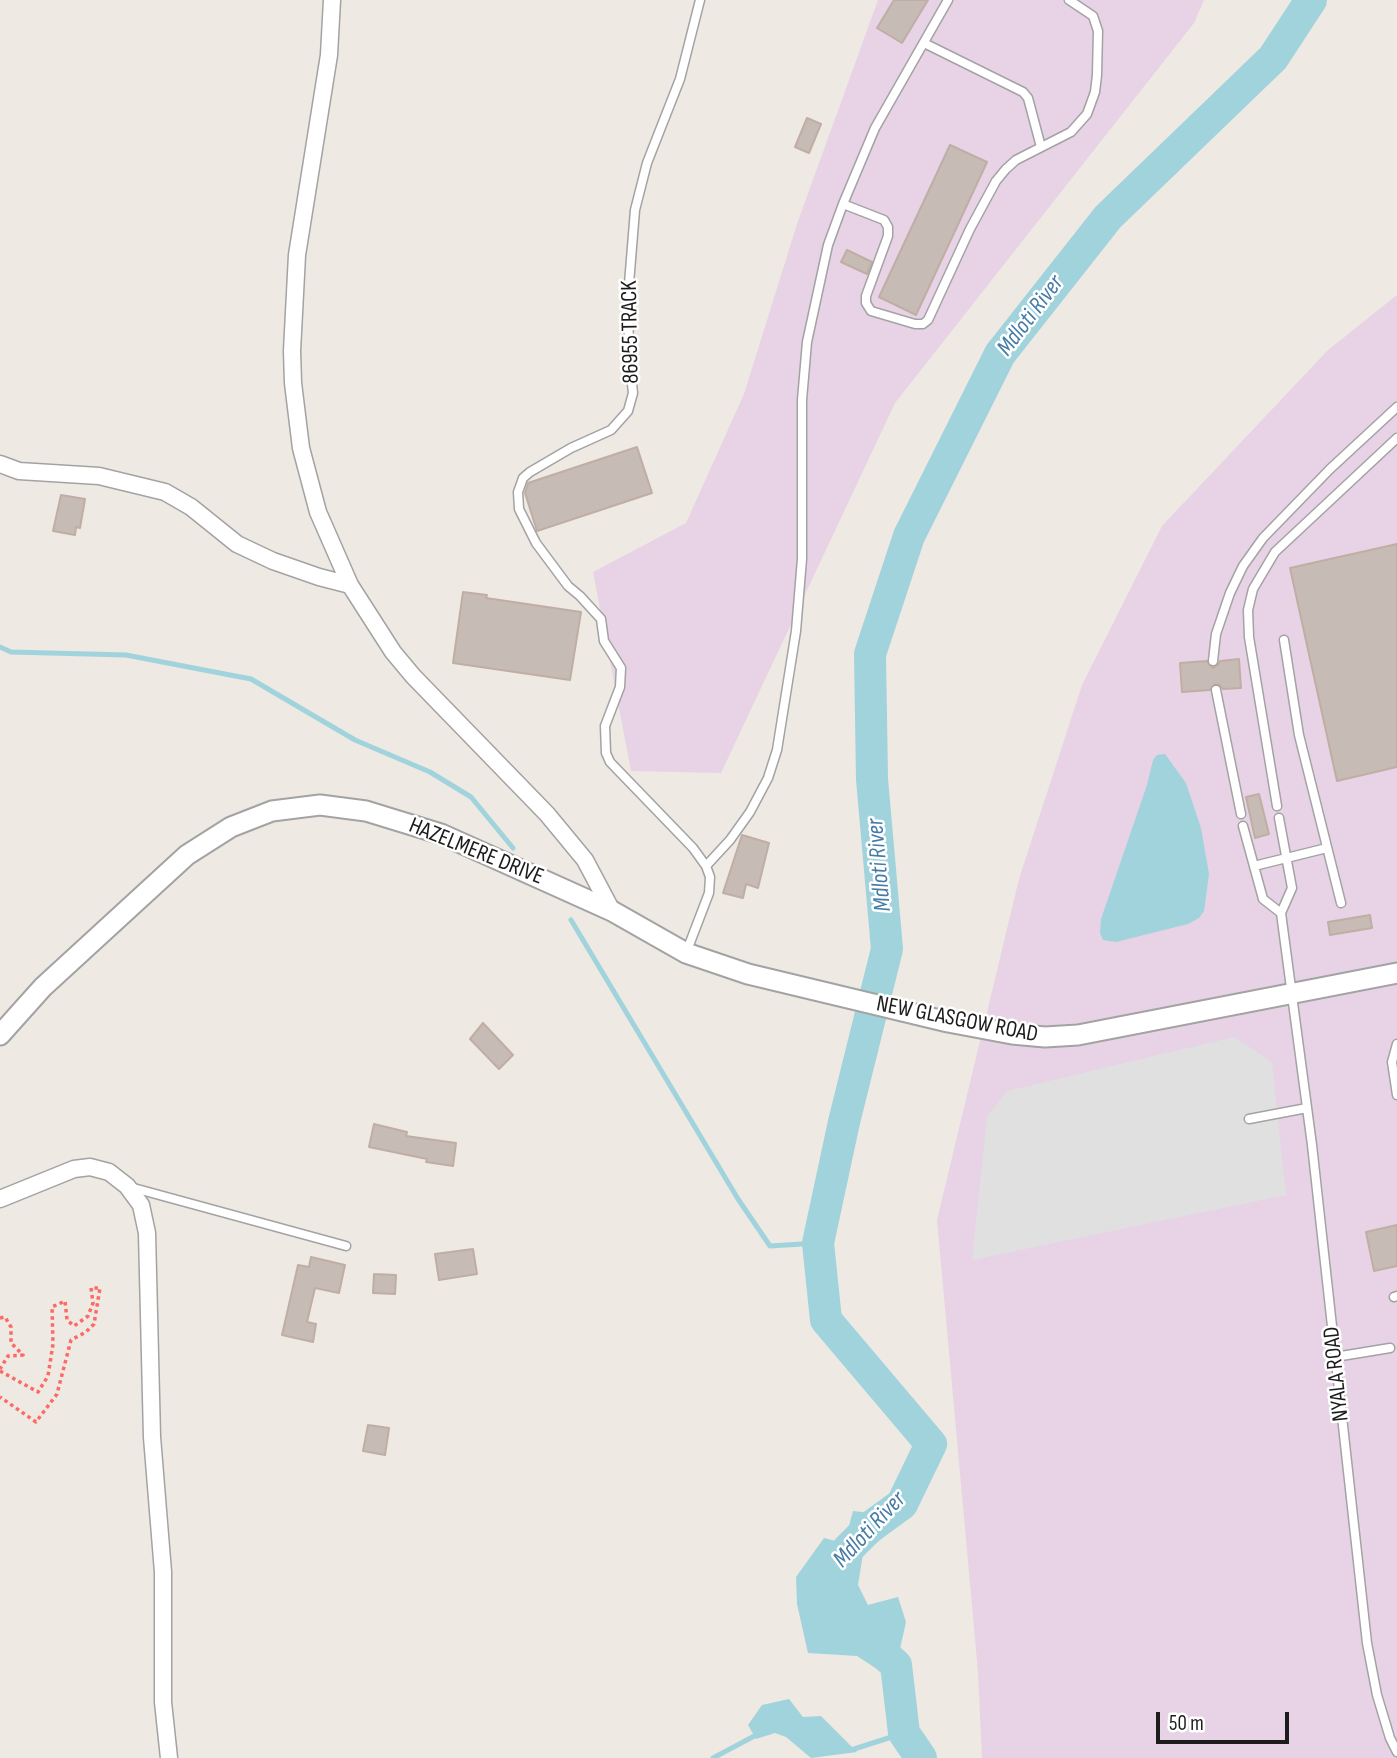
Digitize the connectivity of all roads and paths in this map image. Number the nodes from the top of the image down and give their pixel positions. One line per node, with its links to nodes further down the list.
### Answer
1 (331, 0): 11 (street)
2 (700, 0): 21 (lane, 86955 TRACK)
3 (948, 0): 5 (lane)
4 (1069, 0): 6 (lane)
5 (924, 43): 6 (lane); 7 (lane)
6 (1041, 148): 7 (lane)
7 (843, 204): 21 (lane)
8 (1397, 407): 13 (lane)
9 (1397, 438): 15 (lane)
10 (0, 464): 11 (street)
11 (350, 585): 24 (street)
12 (1284, 640): 19 (lane)
13 (1213, 661)
14 (1216, 690): 16 (lane)
15 (1277, 806)
16 (1241, 814)
17 (1279, 818): 20 (lane)
18 (1243, 826): 22 (lane)
19 (1327, 848): 20 (lane); 23 (lane)
20 (1287, 858): 22 (lane); 25 (lane)
21 (706, 866): 26 (lane)
22 (1254, 866): 25 (lane)
23 (1341, 904)
24 (612, 911): 26 (street, HAZELMERE DRIVE); 29 (street, HAZELMERE DRIVE)
25 (1281, 912): 28 (lane, NYALA ROAD)
26 (686, 953): 28 (street, NEW GLASGOW ROAD)
27 (1397, 973): 28 (street, NEW GLASGOW ROAD)
28 (1292, 993): 32 (lane, NYALA ROAD)
29 (0, 1035)
30 (1397, 1044): 31 (lane)
31 (1397, 1095)
32 (1307, 1108): 33 (lane); 39 (lane, NYALA ROAD)
33 (1249, 1119)
34 (127, 1186): 35 (street); 36 (lane); 43 (street)
35 (0, 1199)
36 (346, 1246)
37 (0, 1318): 40 (path)
38 (1390, 1348): 39 (lane)
39 (1335, 1357): 42 (lane, NYALA ROAD)
40 (0, 1370): 41 (path)
41 (0, 1397)
42 (1397, 1752)
43 (169, 1758)

